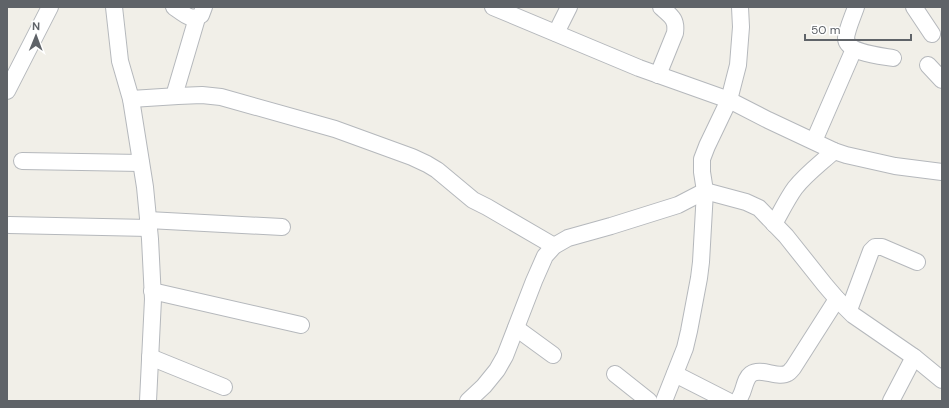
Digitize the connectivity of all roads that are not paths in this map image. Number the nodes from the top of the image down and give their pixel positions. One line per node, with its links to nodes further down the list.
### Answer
1 (50, 7): 19 (street)
2 (114, 7): 21 (street)
3 (174, 7): 11 (street)
4 (493, 7): 10 (street)
5 (569, 7): 12 (street)
6 (661, 7): 17 (street)
7 (740, 7): 22 (street)
8 (856, 7): 14 (street)
9 (914, 7): 13 (street)
10 (509, 10): 12 (street)
11 (200, 13): 20 (street)
12 (556, 33): 17 (street)
13 (932, 34)
14 (854, 49): 15 (street); 23 (street)
15 (893, 58)
16 (928, 65): 18 (street)
17 (658, 75): 22 (street)
18 (942, 80)
19 (7, 91)
20 (174, 96): 21 (street); 33 (street)
21 (131, 99): 26 (street)
22 (729, 100): 23 (street); 28 (street)
23 (814, 141): 24 (street)
24 (834, 150): 27 (street); 30 (street)
25 (22, 161): 26 (street)
26 (141, 163): 29 (street)
27 (942, 172)
28 (705, 191): 30 (street); 33 (street); 44 (street)
29 (149, 224): 31 (street); 32 (street); 35 (street)
30 (774, 224): 36 (street)
31 (9, 225)
32 (282, 227)
33 (554, 246): 39 (street)
34 (917, 262): 37 (street)
35 (152, 291): 38 (street); 41 (street)
36 (837, 299): 37 (street); 52 (street)
37 (848, 310): 42 (street)
38 (301, 325)
39 (516, 328): 40 (street); 47 (street)
40 (553, 355)
41 (150, 357): 46 (street); 48 (street)
42 (914, 357): 45 (street); 53 (street)
43 (615, 374): 49 (street)
44 (675, 374): 50 (street); 51 (street)
45 (942, 380)
46 (224, 387)
47 (477, 398)
48 (148, 401)
49 (649, 401)
50 (664, 401)
51 (728, 401)
52 (737, 401)
53 (891, 401)

